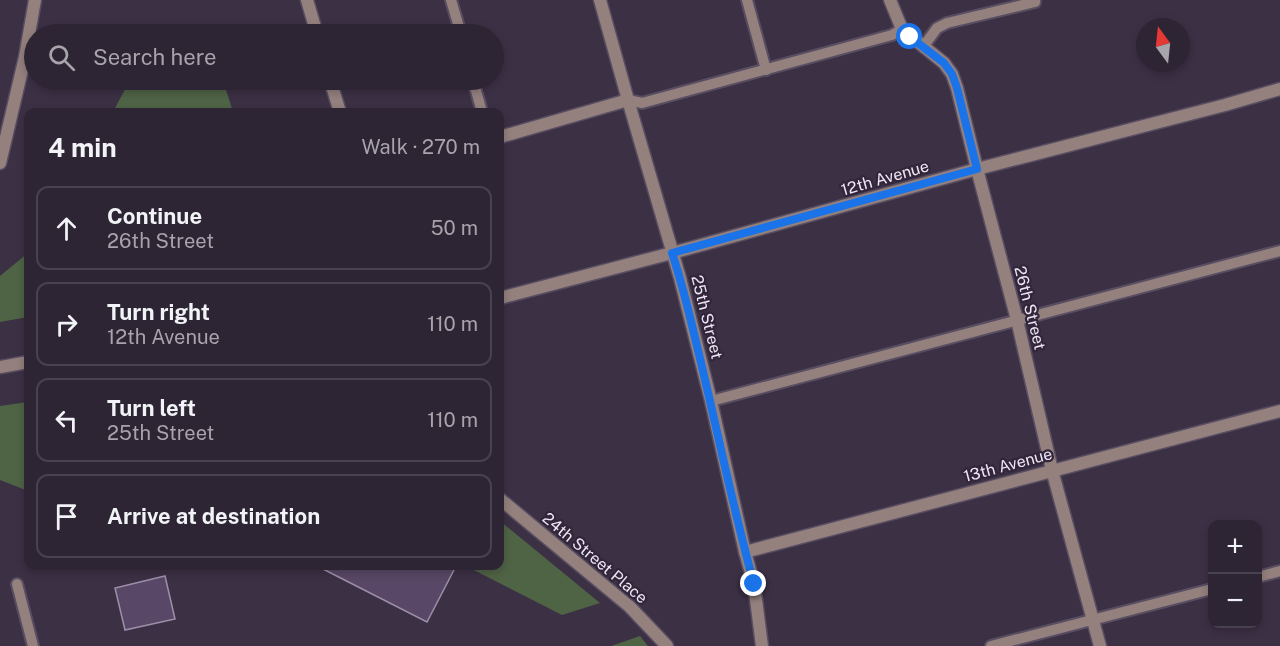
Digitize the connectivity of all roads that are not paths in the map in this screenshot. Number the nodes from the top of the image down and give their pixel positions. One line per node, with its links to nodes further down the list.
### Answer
1 (35, 0): 8 (street)
2 (307, 0): 9 (street)
3 (451, 0): 10 (lane)
4 (600, 0): 18 (street, 25th Street)
5 (747, 0): 14 (lane)
6 (890, 0): 11 (street, 26th Street)
7 (1035, 0): 12 (lane)
8 (31, 24)
9 (314, 24)
10 (458, 24)
11 (902, 29): 12 (street, 26th Street); 14 (lane)
12 (923, 47): 23 (street, 26th Street)
13 (24, 61): 22 (street)
14 (766, 70): 18 (lane)
15 (1280, 89): 23 (street, 12th Avenue)
16 (333, 90): 19 (street)
17 (476, 90): 20 (lane)
18 (628, 100): 21 (street); 25 (street, 25th Street)
19 (339, 108)
20 (481, 108)
21 (504, 136)
22 (0, 163)
23 (977, 169): 25 (street, 12th Avenue); 27 (street, 26th Street)
24 (1280, 251): 27 (lane)
25 (672, 253): 26 (street, 12th Avenue); 30 (street, 25th Street)
26 (504, 297)
27 (1017, 320): 30 (lane); 32 (street, 26th Street)
28 (24, 363): 29 (street)
29 (0, 367)
30 (711, 400): 34 (street, 25th Street)
31 (1280, 411): 32 (street, 13th Avenue)
32 (1052, 470): 34 (street, 13th Avenue); 39 (street, 26th Street)
33 (504, 502): 41 (street, 24th Street Place)
34 (745, 552): 42 (street, 25th Street)
35 (1280, 571): 36 (lane)
36 (1262, 576)
37 (17, 584): 40 (lane)
38 (1208, 590): 39 (lane)
39 (1093, 621): 43 (lane); 44 (street, 26th Street)
40 (33, 646)
41 (667, 646)
42 (762, 646)
43 (991, 646)
44 (1100, 646)

